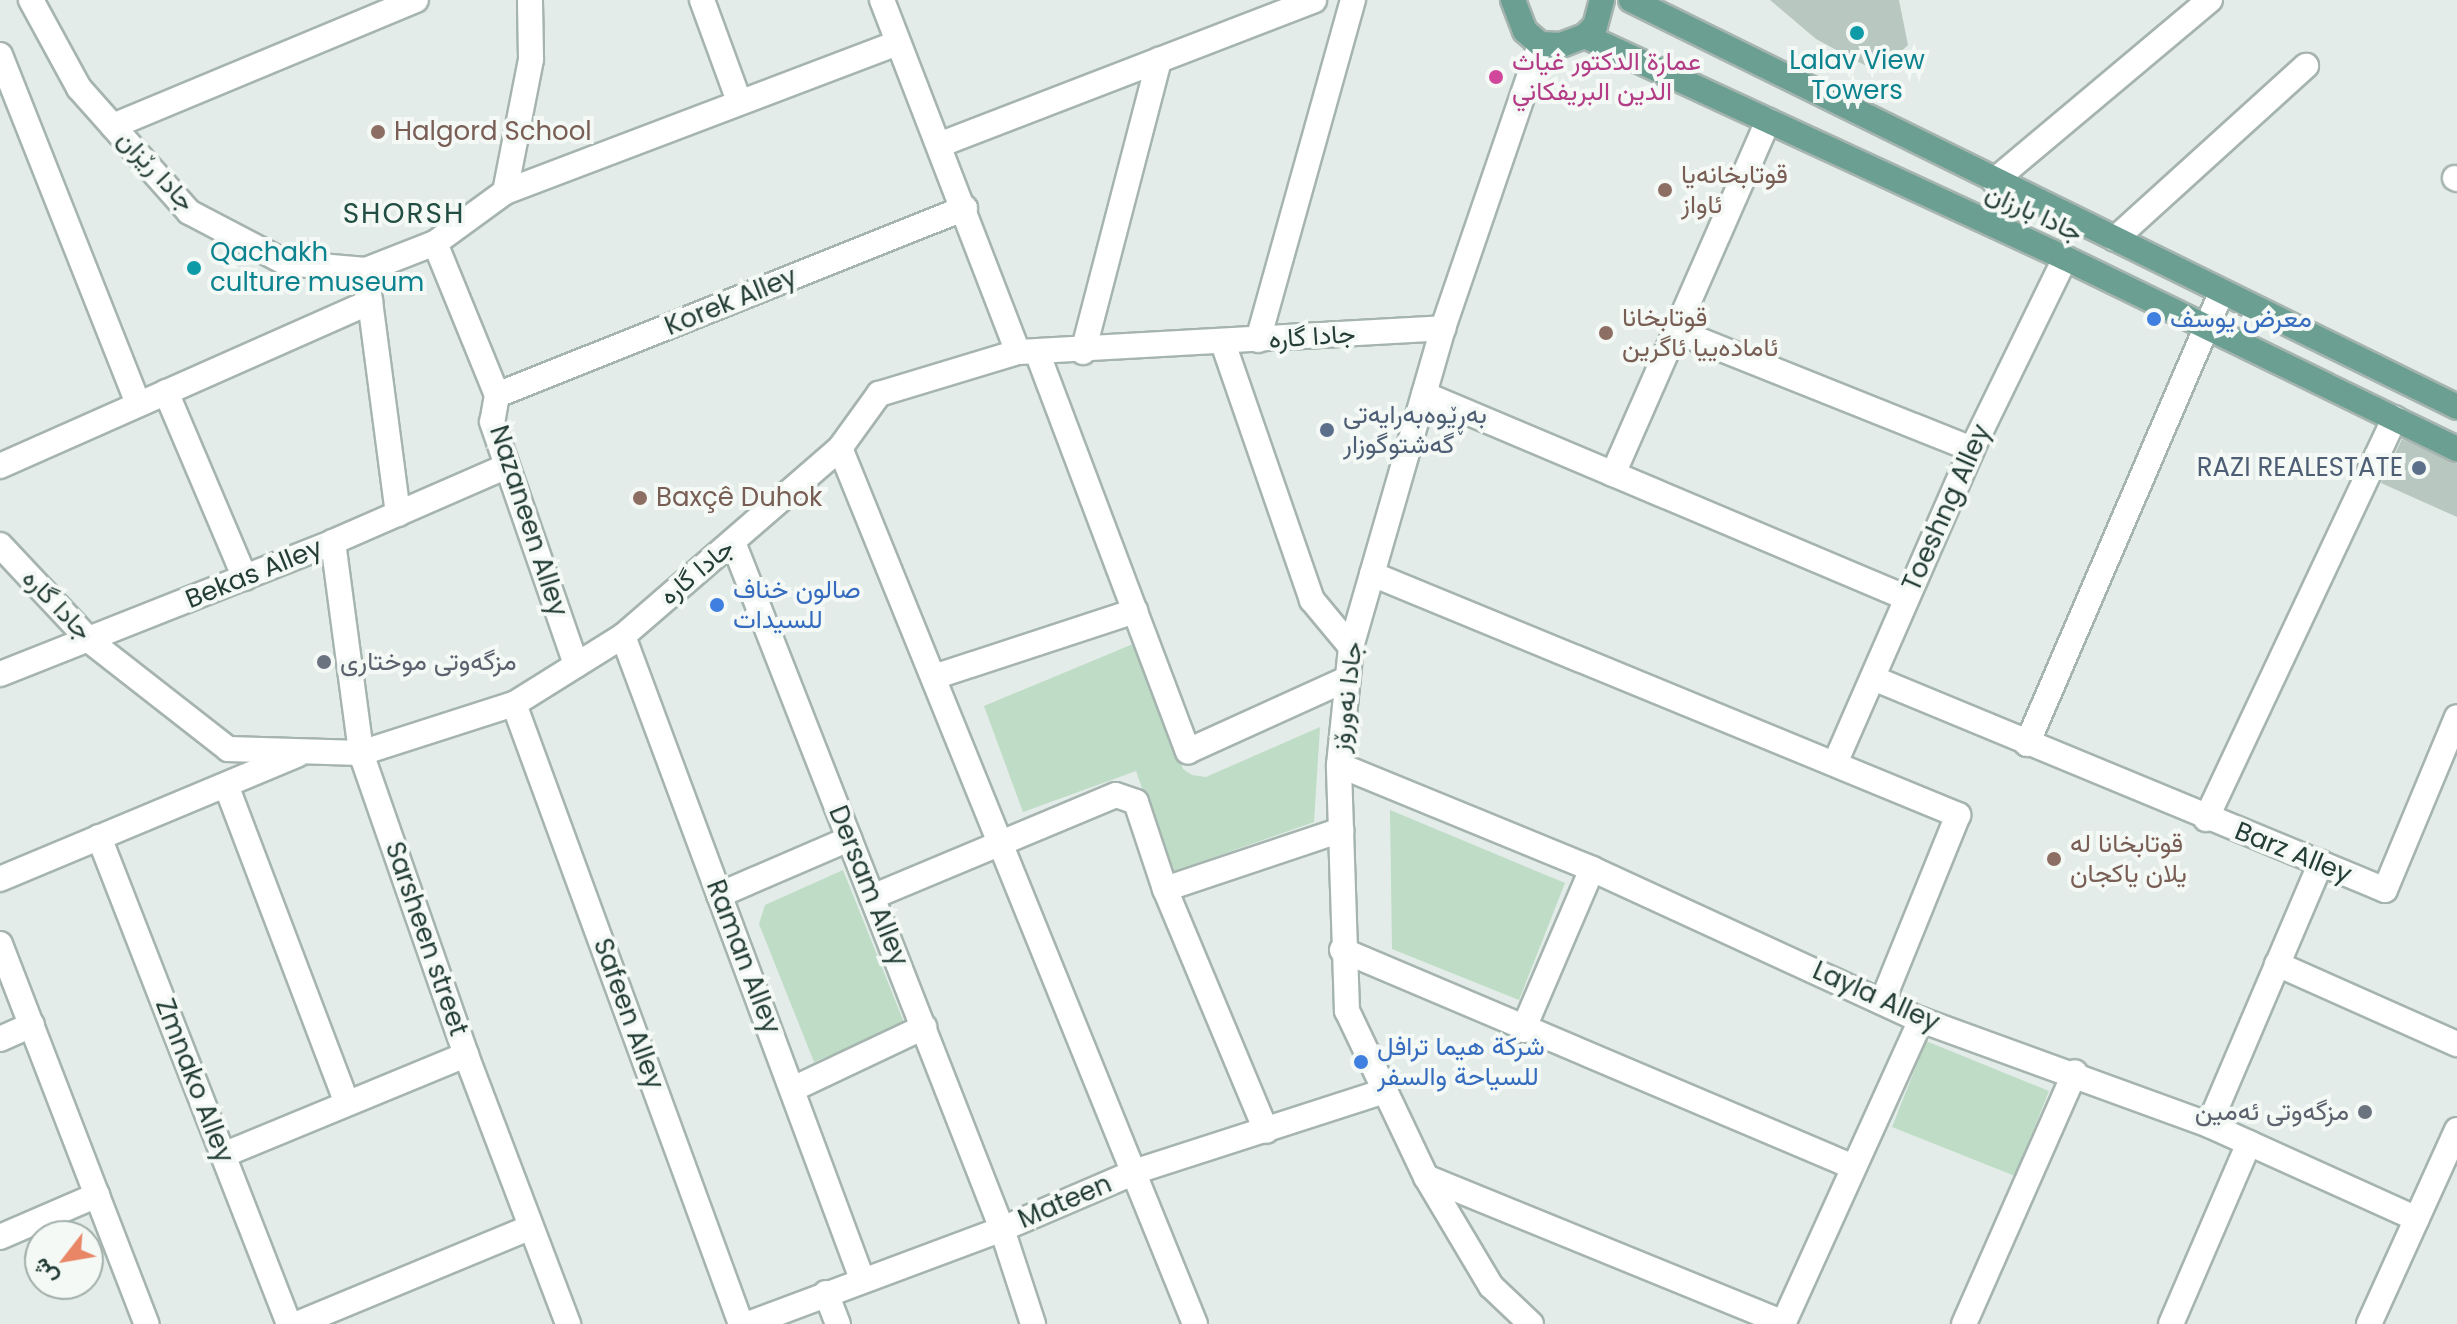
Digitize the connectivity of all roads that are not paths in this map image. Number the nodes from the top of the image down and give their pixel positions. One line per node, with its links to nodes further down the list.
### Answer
1 (416, 0): 12 (street)
2 (530, 0): 24 (street)
3 (702, 0): 19 (street)
4 (882, 0): 14 (street)
5 (1314, 0): 17 (street)
6 (1353, 0): 35 (street)
7 (1602, 0): 13 (main road)
8 (1631, 0): 23 (main road, جادا بارزان)
9 (2210, 0): 23 (street)
10 (37, 2): 21 (street, جادا رێزان)
11 (1508, 3): 15 (main road)
12 (379, 7): 21 (street)
13 (1585, 36): 15 (main road); 20 (main road, جادا بارزان)
14 (897, 43): 19 (street, جادا رێزان); 22 (street)
15 (1540, 44): 33 (street, جادا نەورۆز)
16 (0, 55): 42 (street)
17 (1159, 60): 22 (street); 38 (street)
18 (2306, 66): 26 (street)
19 (739, 101): 24 (street, جادا رێزان)
20 (1768, 121): 28 (main road, جادا بارزان); 34 (street)
21 (113, 126): 29 (street, جادا رێزان)
22 (939, 145): 25 (street)
23 (1994, 181): 26 (main road, جادا بارزان)
24 (505, 192): 27 (street, جادا رێزان)
25 (965, 208): 37 (street); 41 (street, Korek Alley)
26 (2115, 239): 30 (main road, جادا بارزان)
27 (435, 243): 29 (street, جادا رێزان); 41 (street, Nazaneen Alley)
28 (2065, 258): 32 (main road, جادا بارزان); 46 (street, Toeshng Alley)
29 (366, 270): 31 (street)
30 (2221, 293): 32 (street); 43 (main road, جادا بارزان)
31 (370, 302): 39 (street); 51 (street)
32 (2207, 326): 44 (main road, جادا بارزان); 69 (street)
33 (1443, 328): 35 (street, جادا گارە); 40 (street, جادا نەورۆز)
34 (1674, 330): 46 (street); 50 (street)
35 (1258, 340): 36 (street, جادا گارە)
36 (1223, 343): 38 (street, جادا گارە); 61 (street)
37 (1028, 352): 38 (street, جادا گارە); 45 (street, جادا گارە); 58 (street)
38 (1083, 352)
39 (166, 392): 42 (street); 56 (street)
40 (1424, 394): 50 (street); 55 (street, جادا نەورۆز)
41 (497, 395): 49 (street, Nazaneen Alley)
42 (138, 404): 48 (street)
43 (2457, 407)
44 (2395, 418): 47 (main road, جادا بارزان); 76 (street)
45 (840, 448): 53 (street, جادا گارە); 64 (street)
46 (1972, 449): 57 (street, Toeshng Alley)
47 (2457, 449)
48 (0, 466)
49 (505, 467): 51 (street, Bekas Alley); 62 (street, Nazaneen Alley)
50 (1613, 474): 57 (street)
51 (398, 514): 52 (street, Bekas Alley)
52 (333, 542): 56 (street, Bekas Alley); 71 (street, Sarsheen street)
53 (733, 542): 59 (street, جادا گارە); 79 (street, Dersam Alley)
54 (0, 545): 60 (street, جادا گارە)
55 (1372, 574): 61 (street, جادا نەورۆز); 72 (street)
56 (245, 578): 60 (street, Bekas Alley)
57 (1907, 598): 65 (street, Toeshng Alley)
58 (1135, 611): 64 (street); 66 (street)
59 (623, 636): 62 (street, جادا گارە); 85 (street, Raman Alley)
60 (90, 641): 63 (street, Bekas Alley); 70 (street, جادا گارە)
61 (1351, 647): 66 (street, جادا نەورۆز)
62 (576, 665): 67 (street, جادا گارە)
63 (0, 674)
64 (934, 677): 80 (street)
65 (1873, 678): 69 (street, Barz Alley); 72 (street, Toeshng Alley)
66 (1347, 679): 73 (street, جادا نەورۆز)
67 (514, 704): 71 (street, جادا گارە); 121 (street, Safeen Alley)
68 (2457, 717): 74 (street, Barz Alley)
69 (2027, 744): 76 (street, Barz Alley)
70 (307, 751): 71 (street, جادا گارە); 75 (street)
71 (361, 753): 97 (street, Sarsheen street)
72 (1836, 761): 90 (street)
73 (1339, 765): 77 (street, جادا نەورۆز); 82 (street, Layla Alley)
74 (2447, 767): 81 (street, Barz Alley)
75 (226, 785): 78 (street); 101 (street)
76 (2206, 819): 81 (street, Barz Alley)
77 (1341, 830): 84 (street); 88 (street, جادا نەورۆز)
78 (99, 837): 83 (street); 106 (street, Zmnako Alley)
79 (849, 839): 85 (street); 86 (street, Dersam Alley)
80 (1001, 845): 84 (street); 86 (street); 108 (street)
81 (2321, 863): 89 (street)
82 (1592, 869): 90 (street, Layla Alley); 94 (street)
83 (0, 879)
84 (1165, 889): 104 (street)
85 (719, 895): 99 (street, Raman Alley)
86 (872, 897): 93 (street, Dersam Alley)
87 (0, 944): 92 (street)
88 (1342, 950): 94 (street); 100 (street, جادا نەورۆز)
89 (2277, 964): 96 (street); 102 (street)
90 (1883, 1000): 91 (street, Layla Alley)
91 (1921, 1020): 98 (street, Layla Alley); 107 (street)
92 (32, 1025): 95 (street); 110 (street)
93 (924, 1027): 99 (street); 113 (street, Dersam Alley)
94 (1523, 1030): 107 (street)
95 (0, 1039)
96 (2457, 1044)
97 (466, 1055): 101 (street); 112 (street, Sarsheen street)
98 (2075, 1072): 102 (street, Layla Alley); 128 (street)
99 (795, 1088): 115 (street, Raman Alley)
100 (1385, 1091): 104 (street, Mateen); 109 (street, جادا نەورۆز)
101 (347, 1103): 106 (street)
102 (2209, 1125): 105 (street, Layla Alley)
103 (2457, 1130): 111 (street)
104 (1266, 1131): 108 (street, Mateen)
105 (2249, 1143): 111 (street, Layla Alley); 129 (street)
106 (223, 1155): 118 (street, Zmnako Alley)
107 (1851, 1166): 127 (street)
108 (1137, 1171): 113 (street, Mateen); 125 (street)
109 (1426, 1177): 126 (street, جادا نەورۆز); 127 (street)
110 (97, 1195): 114 (street); 117 (street)
111 (2417, 1219): 130 (street)
112 (531, 1227): 119 (street); 120 (street, Sarsheen street)
113 (1002, 1229): 115 (street, Mateen); 124 (street, Dersam Alley)
114 (0, 1237)
115 (862, 1279): 116 (street, Mateen)
116 (826, 1293): 122 (street, Mateen); 123 (street)
117 (147, 1324)
118 (289, 1324)
119 (297, 1324)
120 (568, 1324)
121 (741, 1324)
122 (748, 1324)
123 (838, 1324)
124 (1033, 1324)
125 (1195, 1324)
126 (1531, 1324)
127 (1783, 1324)
128 (1964, 1324)
129 (2171, 1324)
130 (2369, 1324)

